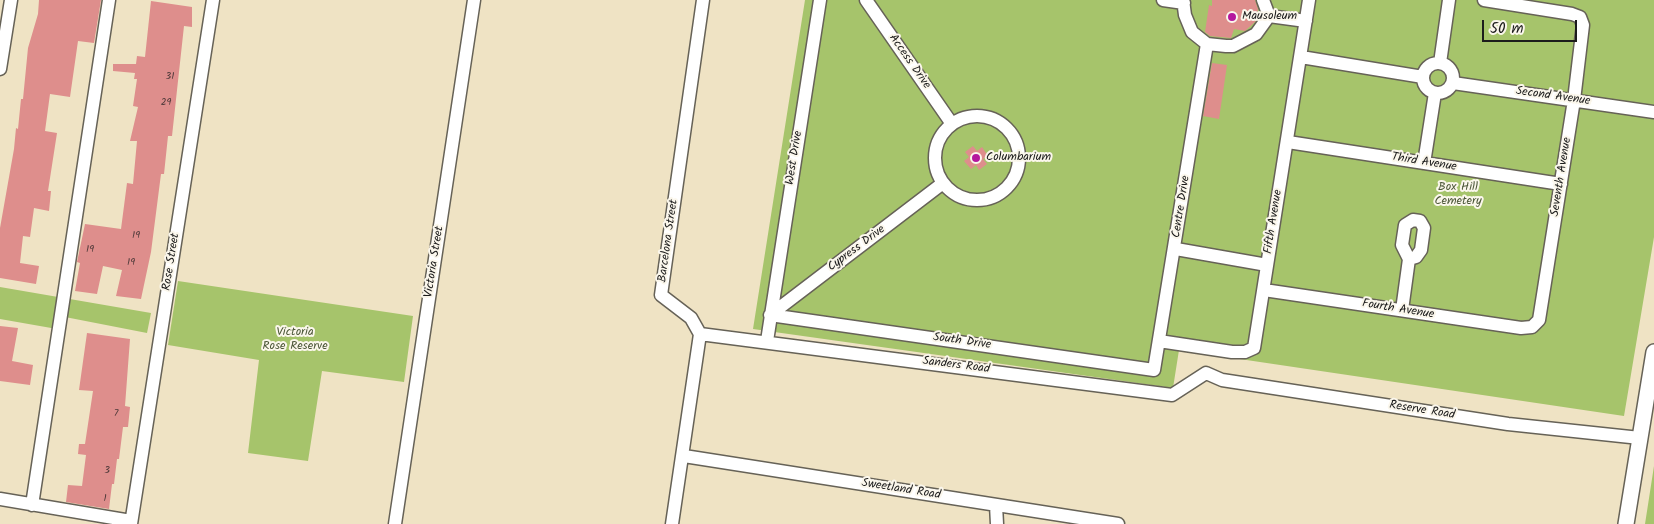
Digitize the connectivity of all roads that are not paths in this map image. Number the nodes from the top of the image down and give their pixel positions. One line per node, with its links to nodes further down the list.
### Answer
1 (11, 0): 19 (street)
2 (109, 0): 46 (street)
3 (212, 0): 48 (street, Rose Street)
4 (474, 0): 49 (street, Victoria Street)
5 (703, 0): 37 (street, Barcelona Street)
6 (820, 0): 35 (street, West Drive)
7 (866, 0): 25 (street, Access Drive)
8 (1163, 0): 13 (street)
9 (1263, 0): 14 (street)
10 (1309, 0): 15 (street, Fifth Avenue)
11 (1449, 0): 18 (street)
12 (1484, 0): 23 (street, Seventh Avenue)
13 (1183, 2): 16 (street)
14 (1270, 16): 15 (street); 16 (street)
15 (1306, 21): 17 (street, Fifth Avenue)
16 (1207, 44): 30 (street, Centre Drive)
17 (1301, 58): 20 (street); 26 (street, Fifth Avenue)
18 (1440, 63): 20 (street); 21 (street)
19 (0, 69)
20 (1423, 78): 22 (street)
21 (1452, 82): 22 (street); 23 (street, Second Avenue)
22 (1435, 93): 27 (street)
23 (1574, 100): 24 (street, Second Avenue); 29 (street, Seventh Avenue)
24 (1654, 112)
25 (952, 124): 28 (street); 28 (street)
26 (1288, 142): 27 (street, Third Avenue); 32 (street, Fifth Avenue)
27 (1424, 163): 29 (street, Third Avenue)
28 (943, 183): 35 (street, Cypress Drive)
29 (1561, 184): 36 (street, Seventh Avenue)
30 (1176, 249): 32 (street); 39 (street, Centre Drive)
31 (1409, 259): 34 (street)
32 (1267, 265): 33 (street, Fifth Avenue)
33 (1264, 290): 34 (street, Fourth Avenue); 39 (street, Fifth Avenue)
34 (1402, 310): 36 (street, Fourth Avenue)
35 (770, 315): 38 (street, West Drive); 41 (street, South Drive)
36 (1532, 327)
37 (700, 334): 38 (street, Sanders Road); 44 (street)
38 (767, 341): 42 (street, Sanders Road)
39 (1159, 341): 41 (street, Centre Drive)
40 (1654, 355): 43 (main road)
41 (1154, 370)
42 (1206, 373): 43 (street, Reserve Road)
43 (1640, 438): 53 (main road)
44 (684, 456): 47 (street, Sweetland Road); 50 (street)
45 (0, 499): 46 (street)
46 (32, 505): 48 (street)
47 (996, 505): 51 (street); 52 (street, Sweetland Road)
48 (131, 523)
49 (395, 524)
50 (672, 524)
51 (998, 524)
52 (1118, 524)
53 (1626, 524)

